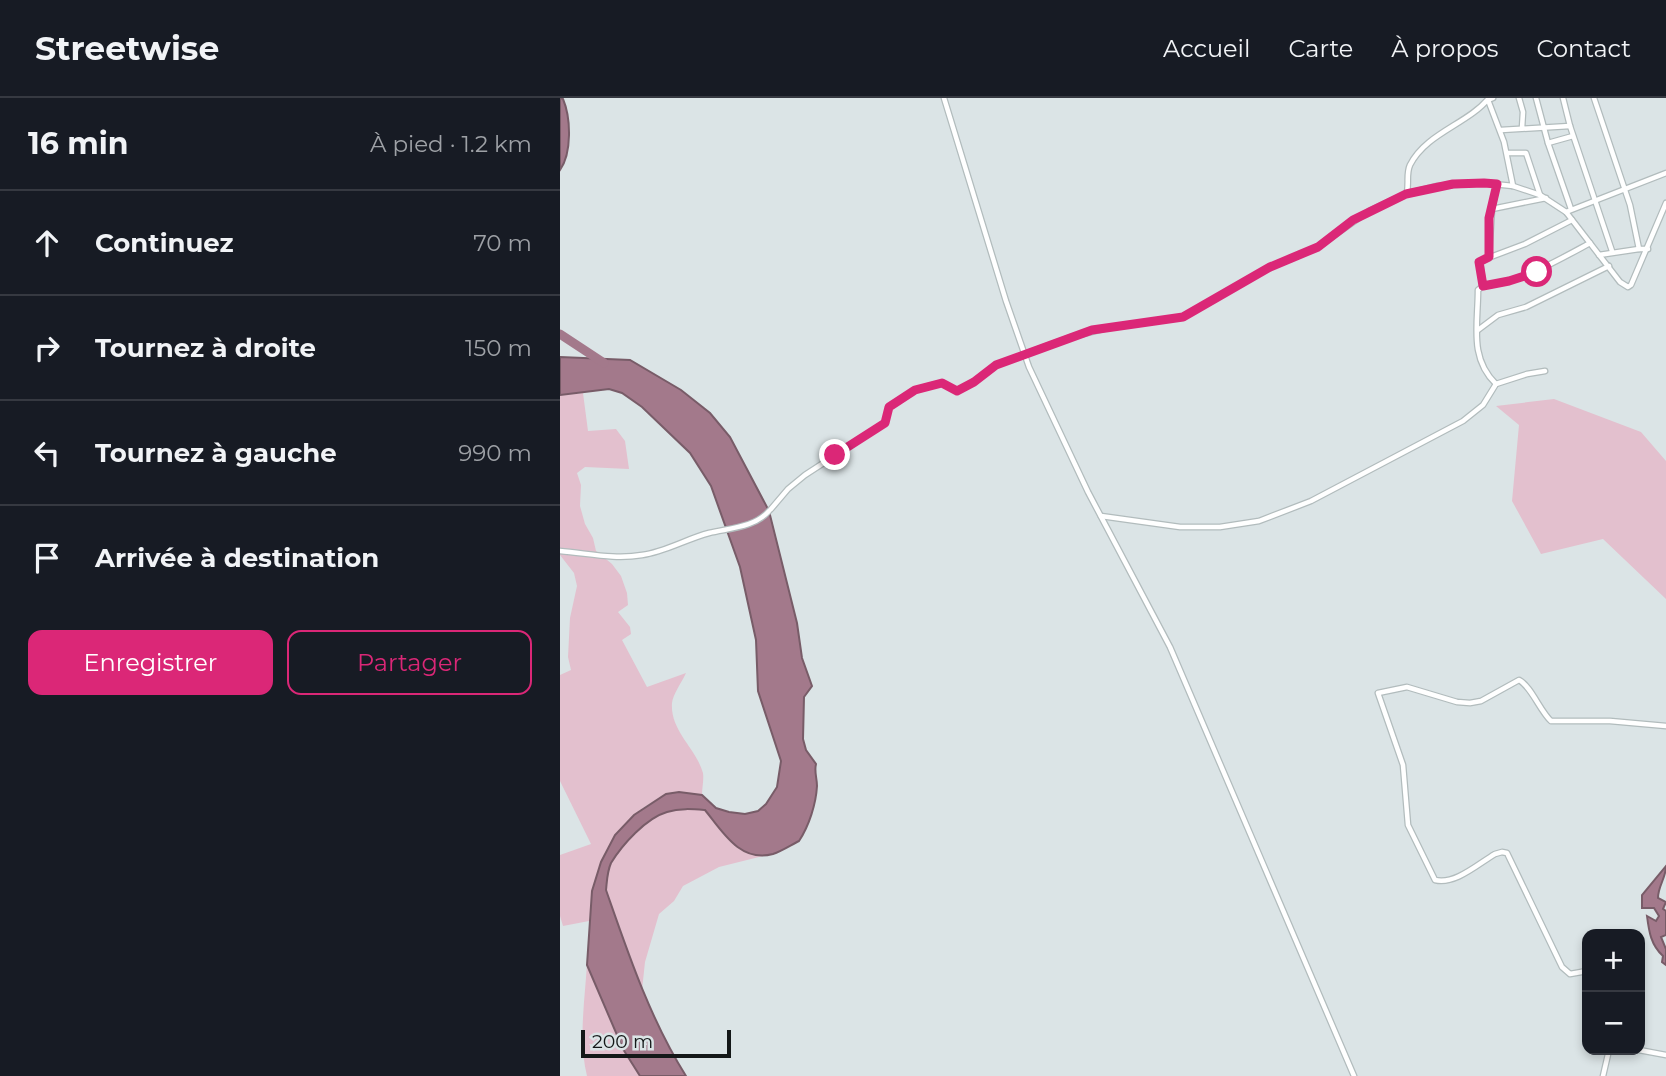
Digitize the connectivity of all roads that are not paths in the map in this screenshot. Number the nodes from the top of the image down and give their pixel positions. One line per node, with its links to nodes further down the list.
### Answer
1 (944, 98): 35 (street)
2 (1519, 98): 8 (street)
3 (1536, 98): 9 (street)
4 (1563, 98): 7 (street)
5 (1594, 98): 17 (street)
6 (1490, 99): 10 (street); 18 (street)
7 (1570, 126): 9 (street); 11 (street)
8 (1522, 128): 9 (street); 10 (street)
9 (1544, 128): 12 (street)
10 (1501, 130): 13 (street)
11 (1573, 136): 12 (street); 21 (street)
12 (1549, 143): 24 (street)
13 (1507, 153): 16 (street); 19 (street)
14 (1666, 173): 17 (street)
15 (1497, 184): 16 (street); 18 (street); 23 (street)
16 (1513, 186): 19 (street)
17 (1625, 190): 21 (street); 28 (street)
18 (1406, 194): 35 (street)
19 (1539, 195): 20 (street)
20 (1546, 198): 23 (street); 24 (street)
21 (1595, 200): 24 (street); 29 (street)
22 (1666, 203): 27 (street)
23 (1492, 209): 31 (street)
24 (1568, 211): 25 (street)
25 (1572, 220): 26 (street); 31 (street)
26 (1590, 243): 30 (street); 33 (street)
27 (1648, 248): 28 (street); 32 (street)
28 (1639, 249): 29 (street)
29 (1612, 251): 30 (street)
30 (1599, 255): 32 (street)
31 (1489, 257): 33 (street)
32 (1609, 266): 34 (street)
33 (1483, 286): 34 (street)
34 (1477, 330): 37 (street)
35 (1024, 356): 38 (street); 39 (street)
36 (1545, 371): 37 (street)
37 (1496, 384): 38 (street)
38 (1101, 516): 45 (street)
39 (560, 551)
40 (1666, 726): 41 (street)
41 (1582, 972)
42 (1645, 1051): 44 (street)
43 (1608, 1055): 46 (street)
44 (1666, 1055)
45 (1354, 1076)
46 (1603, 1076)

